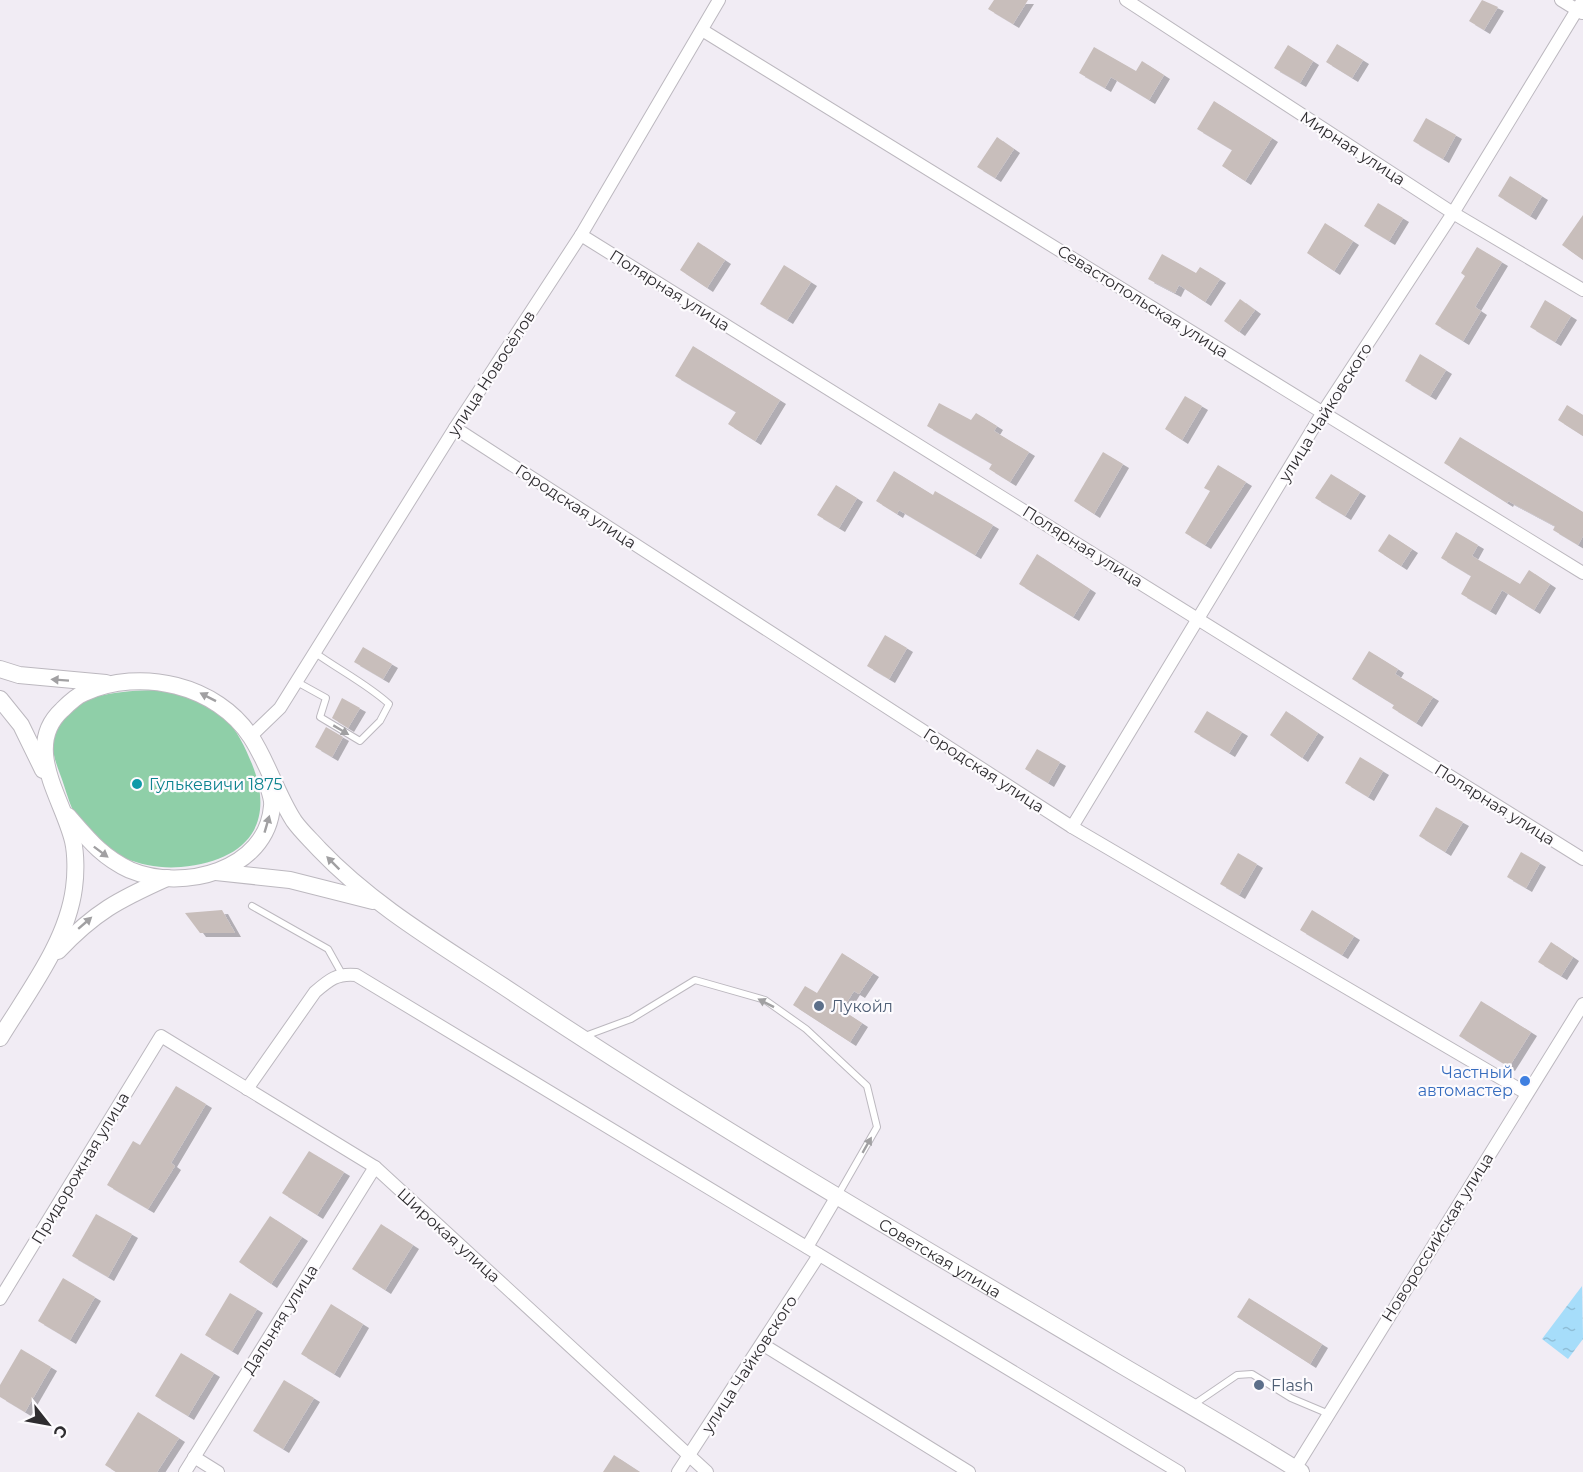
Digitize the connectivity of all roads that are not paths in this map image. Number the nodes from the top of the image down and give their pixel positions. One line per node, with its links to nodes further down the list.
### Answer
1 (719, 0): 5 (street, улица Новосёлов)
2 (1126, 0): 6 (street, Мирная улица)
3 (1561, 0): 4 (street)
4 (1581, 8): 6 (street, улица Чайковского)
5 (702, 30): 7 (street, улица Новосёлов); 9 (street, Севастопольская улица)
6 (1453, 213): 8 (street, Мирная улица); 9 (street, улица Чайковского)
7 (581, 235): 10 (street, улица Новосёлов); 12 (street, Полярная улица)
8 (1583, 290)
9 (1323, 412): 11 (street, Севастопольская улица); 12 (street, улица Чайковского)
10 (455, 428): 13 (street, улица Новосёлов); 22 (street, Городская улица)
11 (1583, 573)
12 (1200, 618): 22 (street, улица Чайковского); 23 (street, Полярная улица)
13 (314, 652): 15 (street, улица Новосёлов); 15 (lane, one-way to 13)
14 (0, 669): 16 (main road, one-way to 14)
15 (297, 681): 18 (street, улица Новосёлов)
16 (119, 684): 18 (main road, one-way to 16); 20 (main road)
17 (0, 699): 20 (main road)
18 (251, 736): 19 (main road)
19 (262, 760): 24 (main road, one-way to 19); 26 (main road, one-way to 19)
20 (50, 782): 21 (main road)
21 (62, 809): 25 (main road, one-way to 25); 28 (main road)
22 (1072, 827): 35 (street, Городская улица)
23 (1583, 859)
24 (216, 872): 25 (main road); 26 (main road)
25 (167, 878): 28 (main road, one-way to 25)
26 (377, 902): 33 (main road, Советская улица)
27 (252, 906): 29 (lane)
28 (45, 965): 32 (main road)
29 (342, 974): 34 (street); 38 (street)
30 (1583, 1004): 35 (street, Новороссийская улица)
31 (161, 1036): 34 (street, Широкая улица); 40 (street, Придорожная улица)
32 (0, 1038)
33 (581, 1038): 37 (main road, Советская улица); 37 (lane, one-way to 33)
34 (247, 1089): 36 (street, Широкая улица)
35 (1526, 1093): 43 (street, Новороссийская улица)
36 (375, 1167): 44 (street, Широкая улица); 45 (street, Дальняя улица)
37 (837, 1196): 38 (street); 42 (main road, Советская улица)
38 (807, 1247): 39 (street)
39 (819, 1255): 41 (street, улица Чайковского); 52 (street)
40 (0, 1299)
41 (762, 1344): 44 (street, улица Чайковского); 51 (street)
42 (1191, 1407): 43 (lane); 46 (main road, Советская улица)
43 (1329, 1414): 46 (street, Новороссийская улица)
44 (690, 1456): 49 (street, улица Чайковского); 50 (street, Широкая улица)
45 (194, 1457): 47 (street, Дальняя улица); 48 (street)
46 (1297, 1471)
47 (185, 1472)
48 (218, 1472)
49 (678, 1472)
50 (707, 1472)
51 (969, 1472)
52 (1179, 1472)

